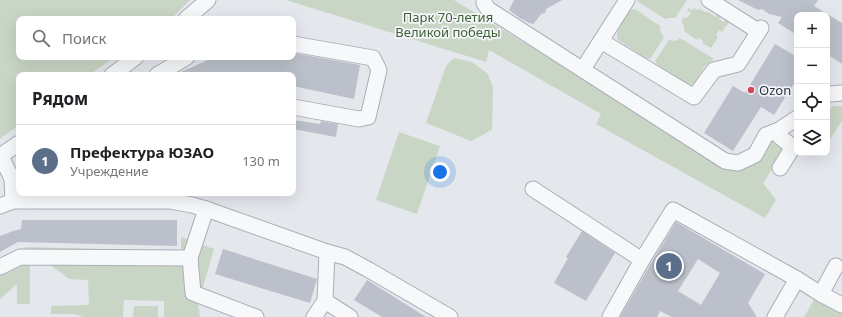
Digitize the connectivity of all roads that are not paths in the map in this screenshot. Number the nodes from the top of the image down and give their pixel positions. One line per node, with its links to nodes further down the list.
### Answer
1 (208, 0): 5 (street)
2 (484, 0): 10 (street)
3 (627, 0): 6 (street)
4 (709, 0): 6 (street)
5 (189, 16)
6 (601, 41): 10 (street)
7 (296, 45): 15 (street)
8 (132, 60): 11 (street)
9 (183, 60): 12 (street)
10 (582, 69): 17 (street)
11 (116, 72)
12 (162, 72)
13 (842, 93): 14 (street)
14 (830, 94)
15 (296, 108)
16 (794, 120): 17 (street)
17 (780, 130): 20 (street)
18 (16, 145): 19 (street)
19 (0, 156): 22 (street)
20 (780, 168)
21 (533, 189): 26 (street)
22 (6, 204): 23 (street)
23 (206, 210): 24 (street); 25 (street)
24 (327, 252): 31 (street); 36 (street)
25 (190, 258): 28 (street); 33 (street)
26 (642, 260): 29 (street); 37 (street)
27 (836, 266): 30 (street)
28 (0, 267)
29 (797, 279): 30 (street); 38 (street)
30 (821, 294): 32 (street)
31 (325, 301): 34 (street); 35 (street)
32 (842, 305)
33 (256, 317)
34 (314, 317)
35 (350, 317)
36 (450, 317)
37 (610, 317)
38 (775, 317)

